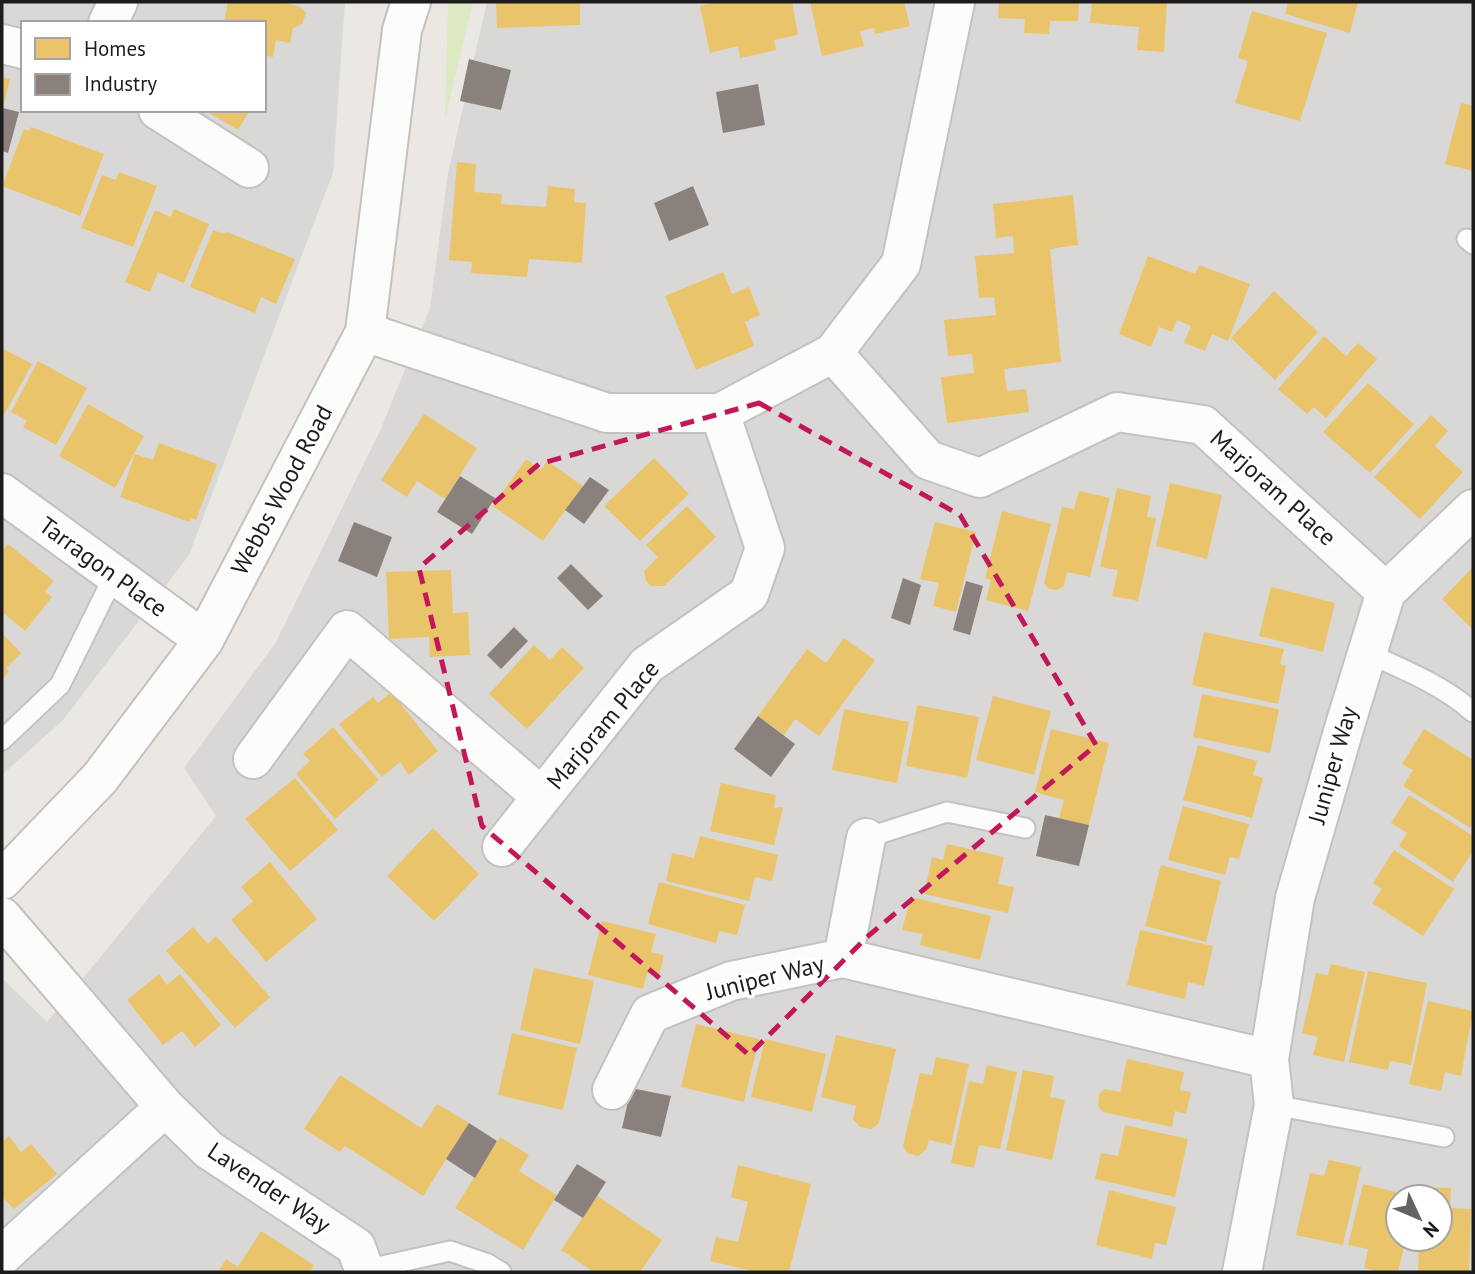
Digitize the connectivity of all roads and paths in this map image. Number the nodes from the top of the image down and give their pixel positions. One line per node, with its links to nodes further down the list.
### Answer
1 (955, 2): 8 (street)
2 (404, 11): 7 (street, Webbs Wood Road)
3 (2, 44): 4 (street)
4 (21, 49)
5 (161, 112): 6 (street)
6 (249, 168)
7 (365, 332): 9 (street); 14 (street, Webbs Wood Road)
8 (833, 353): 9 (street); 13 (street, Marjoram Place)
9 (720, 413): 19 (street, Marjoram Place)
10 (2, 494): 12 (street, Tarragon Place)
11 (1473, 509): 13 (street, Juniper Way)
12 (114, 576): 14 (street, Tarragon Place); 17 (lane)
13 (1386, 592): 15 (street, Juniper Way)
14 (204, 640): 23 (street, Webbs Wood Road)
15 (1367, 653): 16 (lane); 26 (street, Juniper Way)
16 (1473, 712)
17 (2, 740)
18 (253, 759): 19 (street, Marjoram Place)
19 (542, 797): 22 (street, Marjoram Place)
20 (1025, 828): 21 (lane)
21 (866, 838): 25 (street, Juniper Way)
22 (502, 847)
23 (2, 880)
24 (2, 917): 29 (street, Lavender Way)
25 (843, 958): 26 (street, Juniper Way); 27 (street, Juniper Way)
26 (1269, 1059): 28 (street, Juniper Way)
27 (612, 1090)
28 (1274, 1105): 30 (lane); 34 (street, Juniper Way)
29 (165, 1107): 31 (street); 32 (street, Lavender Way)
30 (1444, 1137)
31 (2, 1256)
32 (365, 1271): 33 (lane)
33 (501, 1272)
34 (1242, 1272)

